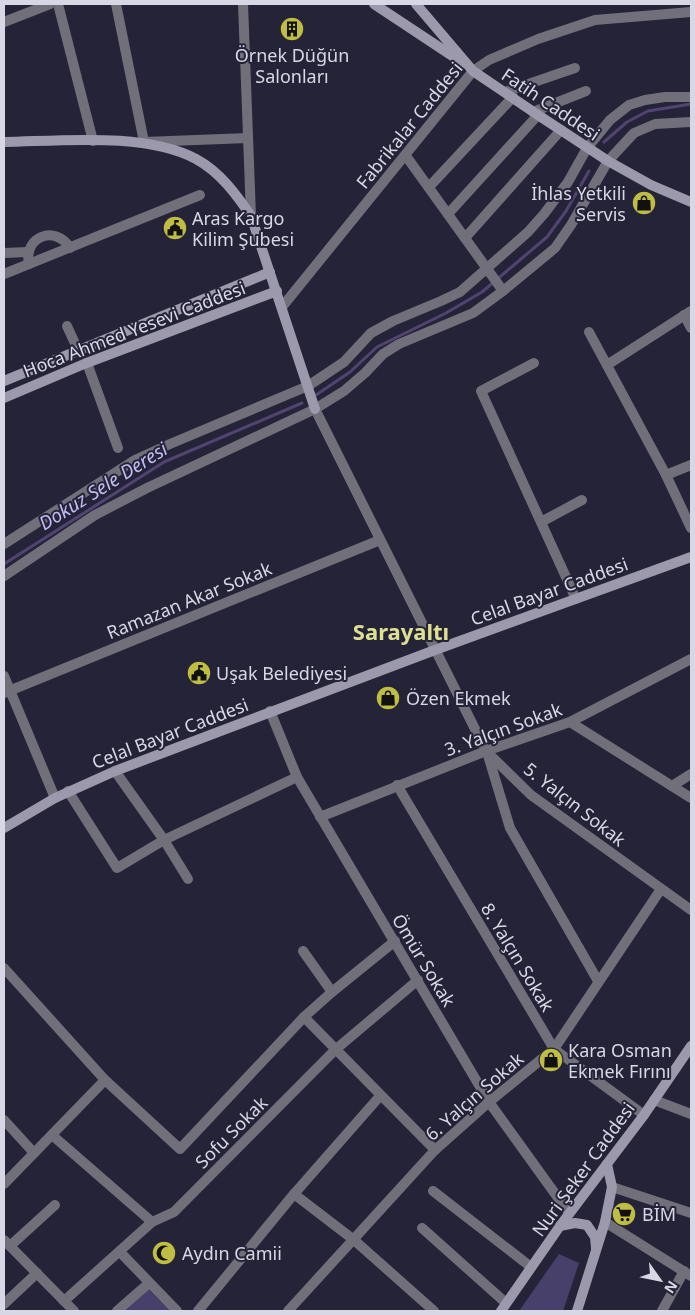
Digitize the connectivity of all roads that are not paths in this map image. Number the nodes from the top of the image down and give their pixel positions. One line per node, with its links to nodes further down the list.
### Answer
1 (50, 4): 8 (street)
2 (58, 4): 18 (street)
3 (116, 4): 20 (street)
4 (243, 4): 17 (street)
5 (374, 4): 10 (street)
6 (416, 4): 10 (street, Fatih Caddesi)
7 (691, 12): 10 (street, Fabrikalar Caddesi)
8 (4, 22)
9 (575, 68): 12 (street)
10 (473, 71): 12 (street, Fatih Caddesi); 22 (street, Fabrikalar Caddesi)
11 (586, 91): 14 (street)
12 (509, 95): 14 (street, Fatih Caddesi); 24 (street)
13 (691, 97): 21 (street)
14 (535, 114): 16 (street, Fatih Caddesi); 27 (street)
15 (691, 122): 23 (street)
16 (561, 130): 21 (street, Fatih Caddesi); 29 (street)
17 (248, 138): 20 (street); 28 (street)
18 (93, 141): 19 (street); 20 (street)
19 (4, 142)
20 (144, 142): 28 (street)
21 (587, 148): 23 (street, Fatih Caddesi); 35 (street)
22 (406, 156): 24 (street); 39 (street, Fabrikalar Caddesi)
23 (608, 161): 26 (street, Fatih Caddesi); 37 (street)
24 (429, 187): 27 (street)
25 (200, 195): 30 (street)
26 (691, 202)
27 (448, 214): 29 (street)
28 (251, 216): 34 (street)
29 (465, 238): 35 (street)
30 (70, 248): 31 (street); 33 (street)
31 (28, 252): 32 (street); 33 (street)
32 (4, 253)
33 (29, 264): 36 (street)
34 (270, 272): 38 (street); 44 (street, Hoca Ahmed Yesevi Caddesi)
35 (490, 272): 37 (street); 49 (street)
36 (4, 274)
37 (501, 289): 51 (street)
38 (277, 291): 39 (street); 45 (street, Hoca Ahmed Yesevi Caddesi)
39 (282, 307): 49 (street)
40 (688, 313): 42 (street); 47 (street)
41 (67, 326): 44 (street)
42 (691, 328)
43 (589, 332): 47 (street)
44 (78, 350): 48 (street, Hoca Ahmed Yesevi Caddesi)
45 (87, 363): 50 (street, Hoca Ahmed Yesevi Caddesi); 52 (street)
46 (534, 363): 56 (street)
47 (607, 365): 54 (street)
48 (4, 381)
49 (308, 386): 51 (street); 59 (street)
50 (4, 398)
51 (315, 409): 58 (street, 5. Yalçın Sokak); 61 (street)
52 (118, 448)
53 (691, 465): 54 (street)
54 (666, 476): 57 (street)
55 (582, 500): 56 (street)
56 (541, 522): 62 (street)
57 (691, 528)
58 (380, 540): 63 (street, 5. Yalçın Sokak); 66 (street, Ramazan Akar Sokak)
59 (4, 544)
60 (691, 557): 62 (street, Celal Bayar Caddesi)
61 (4, 576)
62 (576, 599): 63 (street, Celal Bayar Caddesi)
63 (435, 650): 67 (street, Celal Bayar Caddesi); 69 (street, 5. Yalçın Sokak)
64 (691, 659): 68 (street, 3. Yalçın Sokak)
65 (4, 676): 66 (street)
66 (7, 692): 76 (street)
67 (270, 712): 70 (street, Celal Bayar Caddesi); 72 (street, Ömür Sokak)
68 (570, 722): 69 (street, 3. Yalçın Sokak); 74 (street)
69 (486, 751): 73 (street, 3. Yalçın Sokak); 82 (street, 5. Yalçın Sokak); 88 (street)
70 (115, 771): 75 (street, Celal Bayar Caddesi); 80 (street)
71 (691, 774): 74 (street)
72 (298, 777): 78 (street, Ömür Sokak); 80 (street)
73 (397, 786): 78 (street, 3. Yalçın Sokak); 92 (street, 8. Yalçın Sokak)
74 (672, 786): 77 (street)
75 (68, 791): 76 (street, Celal Bayar Caddesi); 80 (street)
76 (55, 798): 79 (street, Celal Bayar Caddesi)
77 (691, 798)
78 (320, 817): 84 (street, Ömür Sokak)
79 (4, 828)
80 (164, 840): 81 (street)
81 (188, 879)
82 (661, 889): 83 (street, 5. Yalçın Sokak); 88 (street, 6. Yalçın Sokak)
83 (691, 910)
84 (395, 942): 87 (street, Ömür Sokak); 89 (street)
85 (303, 951): 89 (street)
86 (4, 968): 94 (street)
87 (418, 980): 93 (street, Sofu Sokak); 97 (street, Ömür Sokak)
88 (598, 981): 92 (street, 6. Yalçın Sokak)
89 (332, 992): 90 (street)
90 (304, 1018): 93 (street); 94 (street)
91 (691, 1046): 96 (street, Nuri Şeker Caddesi)
92 (554, 1049): 97 (street, 6. Yalçın Sokak); 99 (street, 8. Yalçın Sokak)
93 (335, 1050): 95 (street); 112 (street, Sofu Sokak)
94 (105, 1080): 101 (street)
95 (380, 1096): 102 (street); 108 (street)
96 (654, 1100): 98 (street); 99 (street, Nuri Şeker Caddesi)
97 (489, 1102): 102 (street, 6. Yalçın Sokak); 110 (street, Ömür Sokak)
98 (691, 1114)
99 (644, 1115): 104 (street, Nuri Şeker Caddesi)
100 (4, 1120): 103 (street)
101 (52, 1134): 103 (street); 112 (street)
102 (435, 1150): 116 (street, 6. Yalçın Sokak)
103 (34, 1153): 105 (street)
104 (607, 1164): 106 (street); 110 (street, Nuri Şeker Caddesi)
105 (4, 1184)
106 (612, 1187): 111 (street); 113 (street)
107 (433, 1191): 120 (street)
108 (294, 1194): 116 (street); 130 (street)
109 (55, 1205): 117 (street)
110 (570, 1213): 114 (street, Nuri Şeker Caddesi)
111 (691, 1213)
112 (152, 1222): 119 (street, Sofu Sokak)
113 (605, 1222): 118 (street); 122 (street)
114 (560, 1226): 118 (street); 120 (street, Nuri Şeker Caddesi)
115 (422, 1228): 126 (street)
116 (354, 1240): 131 (street, 6. Yalçın Sokak); 132 (street)
117 (7, 1243): 121 (street)
118 (597, 1249): 133 (street)
119 (120, 1252): 123 (street); 125 (street, Sofu Sokak)
120 (531, 1268): 126 (street, Nuri Şeker Caddesi)
121 (37, 1273): 124 (street); 125 (street)
122 (688, 1274): 134 (street)
123 (149, 1283): 128 (street); 129 (street)
124 (6, 1299)
125 (64, 1301): 127 (street)
126 (504, 1307)
127 (74, 1311)
128 (117, 1311)
129 (177, 1311)
130 (198, 1311)
131 (288, 1311)
132 (434, 1311)
133 (577, 1311)
134 (662, 1311)

